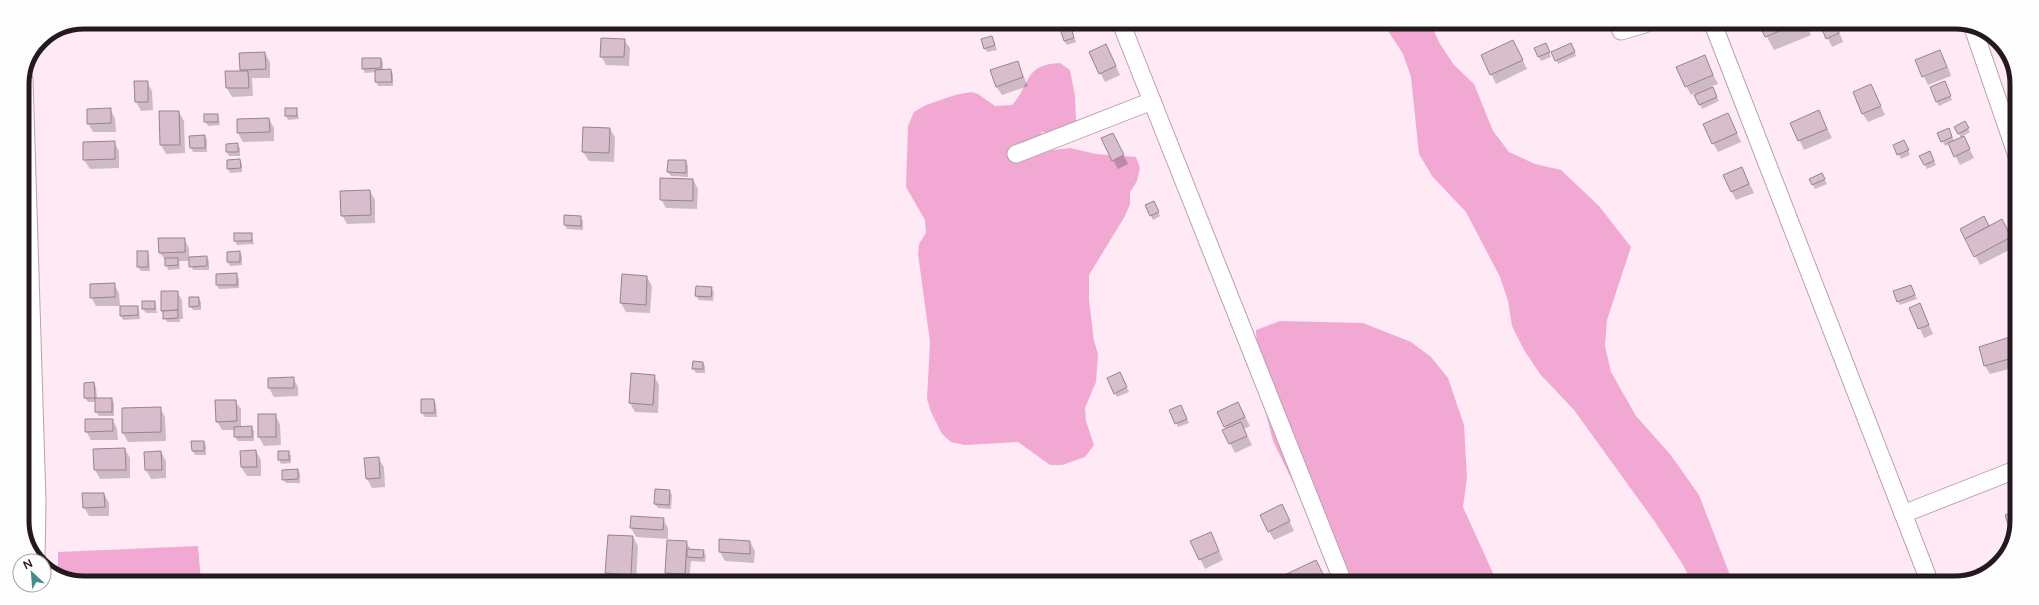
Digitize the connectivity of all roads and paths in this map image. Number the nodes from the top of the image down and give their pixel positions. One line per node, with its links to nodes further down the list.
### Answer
1 (1123, 29): 4 (street)
2 (1715, 29): 9 (street)
3 (1975, 33): 5 (street)
4 (1152, 101): 6 (street); 11 (street)
5 (2010, 138)
6 (1016, 154)
7 (29, 241): 10 (street)
8 (2010, 472): 9 (street)
9 (1903, 514): 12 (street)
10 (36, 548)
11 (1340, 576)
12 (1927, 576)

